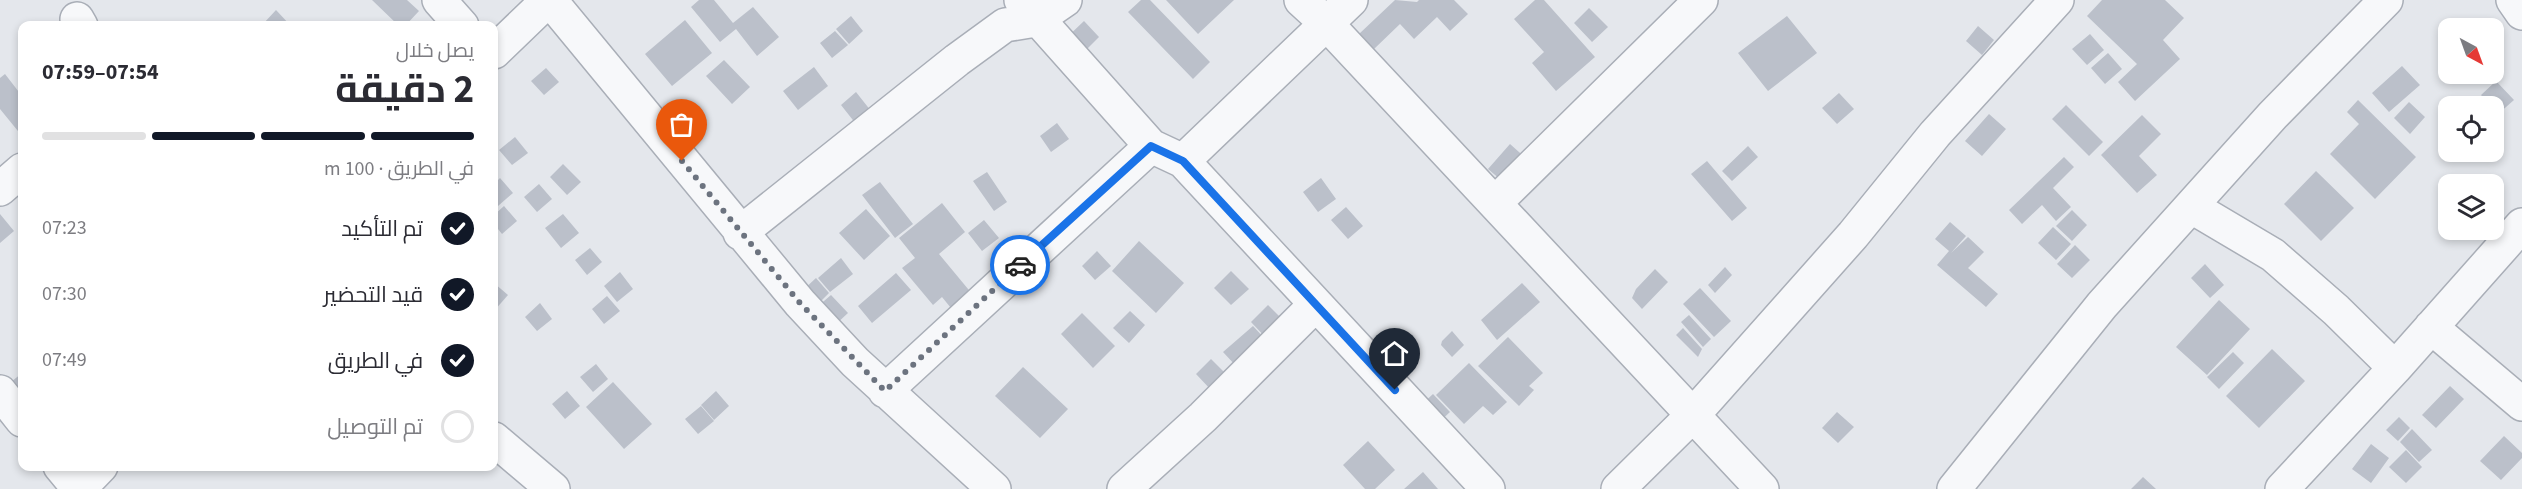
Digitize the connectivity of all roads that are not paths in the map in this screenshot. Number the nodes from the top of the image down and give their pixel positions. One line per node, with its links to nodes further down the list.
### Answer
1 (439, 0): 12 (street)
2 (549, 0): 14 (street); 22 (street)
3 (1065, 0): 10 (street)
4 (1301, 0): 13 (street)
5 (1351, 0): 13 (street)
6 (1701, 0): 19 (street)
7 (2058, 0): 30 (street)
8 (2386, 0): 20 (street)
9 (2513, 0): 11 (street)
10 (1029, 10): 15 (street); 22 (street)
11 (2522, 13)
12 (458, 21)
13 (1325, 22): 16 (street); 19 (street)
14 (498, 48)
15 (1151, 146): 16 (street); 26 (street)
16 (1183, 161): 23 (street)
17 (18, 174): 18 (street)
18 (0, 189)
19 (1495, 203): 30 (street)
20 (2192, 207): 25 (street); 40 (street)
21 (2522, 225): 24 (street)
22 (740, 233): 26 (street)
23 (1314, 305): 34 (street); 37 (street)
24 (2431, 327): 25 (street); 28 (street)
25 (2395, 368): 41 (street)
26 (885, 391): 36 (street)
27 (0, 392): 29 (street)
28 (2522, 404)
29 (18, 415)
30 (1692, 416): 38 (street); 39 (street)
31 (498, 442): 35 (street)
32 (64, 471): 33 (street)
33 (96, 471)
34 (1475, 484)
35 (553, 489)
36 (994, 489)
37 (1124, 489)
38 (1618, 489)
39 (1762, 489)
40 (1954, 489)
41 (2282, 489)

